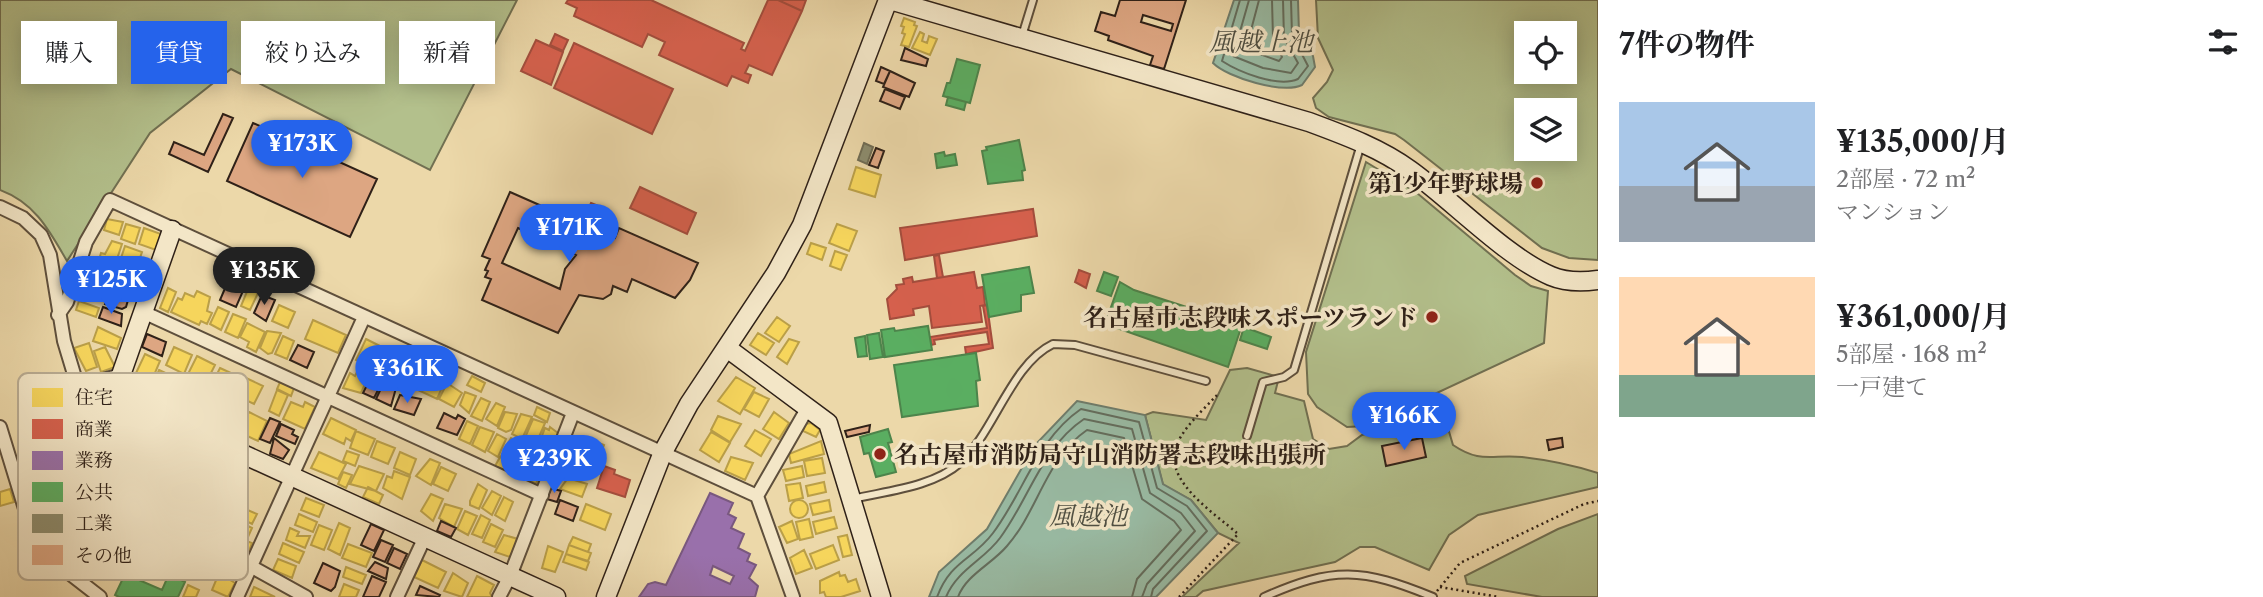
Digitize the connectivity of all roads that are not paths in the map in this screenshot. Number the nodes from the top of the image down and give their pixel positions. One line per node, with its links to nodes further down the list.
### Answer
1 (889, 0): 3 (street); 11 (street)
2 (1033, 0): 3 (lane)
3 (1022, 36): 4 (street)
4 (1362, 142): 7 (street); 19 (lane)
5 (0, 208): 9 (street)
6 (172, 230): 8 (street); 9 (street); 10 (street)
7 (1598, 280)
8 (143, 312): 13 (street); 15 (street)
9 (58, 315): 12 (street)
10 (364, 317): 15 (street); 17 (street)
11 (727, 348): 16 (street); 20 (street)
12 (75, 373)
13 (122, 373)
14 (1206, 382): 26 (lane)
15 (329, 398): 22 (street); 24 (street)
16 (807, 409): 25 (street); 26 (street)
17 (573, 413): 20 (street); 24 (street)
18 (0, 427): 23 (street)
19 (1247, 436)
20 (663, 452): 25 (street); 39 (street)
21 (248, 457): 22 (street)
22 (292, 477): 27 (street); 28 (street)
23 (18, 483)
24 (542, 495): 29 (street)
25 (757, 496): 40 (street)
26 (851, 499): 41 (street)
27 (424, 539): 29 (street); 36 (street)
28 (249, 568): 35 (street)
29 (510, 576): 37 (street); 38 (street)
30 (78, 580): 33 (street)
31 (244, 580): 34 (street)
32 (1415, 594): 42 (lane); 43 (lane)
33 (100, 597)
34 (237, 597)
35 (306, 597)
36 (397, 597)
37 (499, 597)
38 (556, 597)
39 (606, 597)
40 (793, 597)
41 (881, 597)
42 (1264, 597)
43 (1433, 597)

